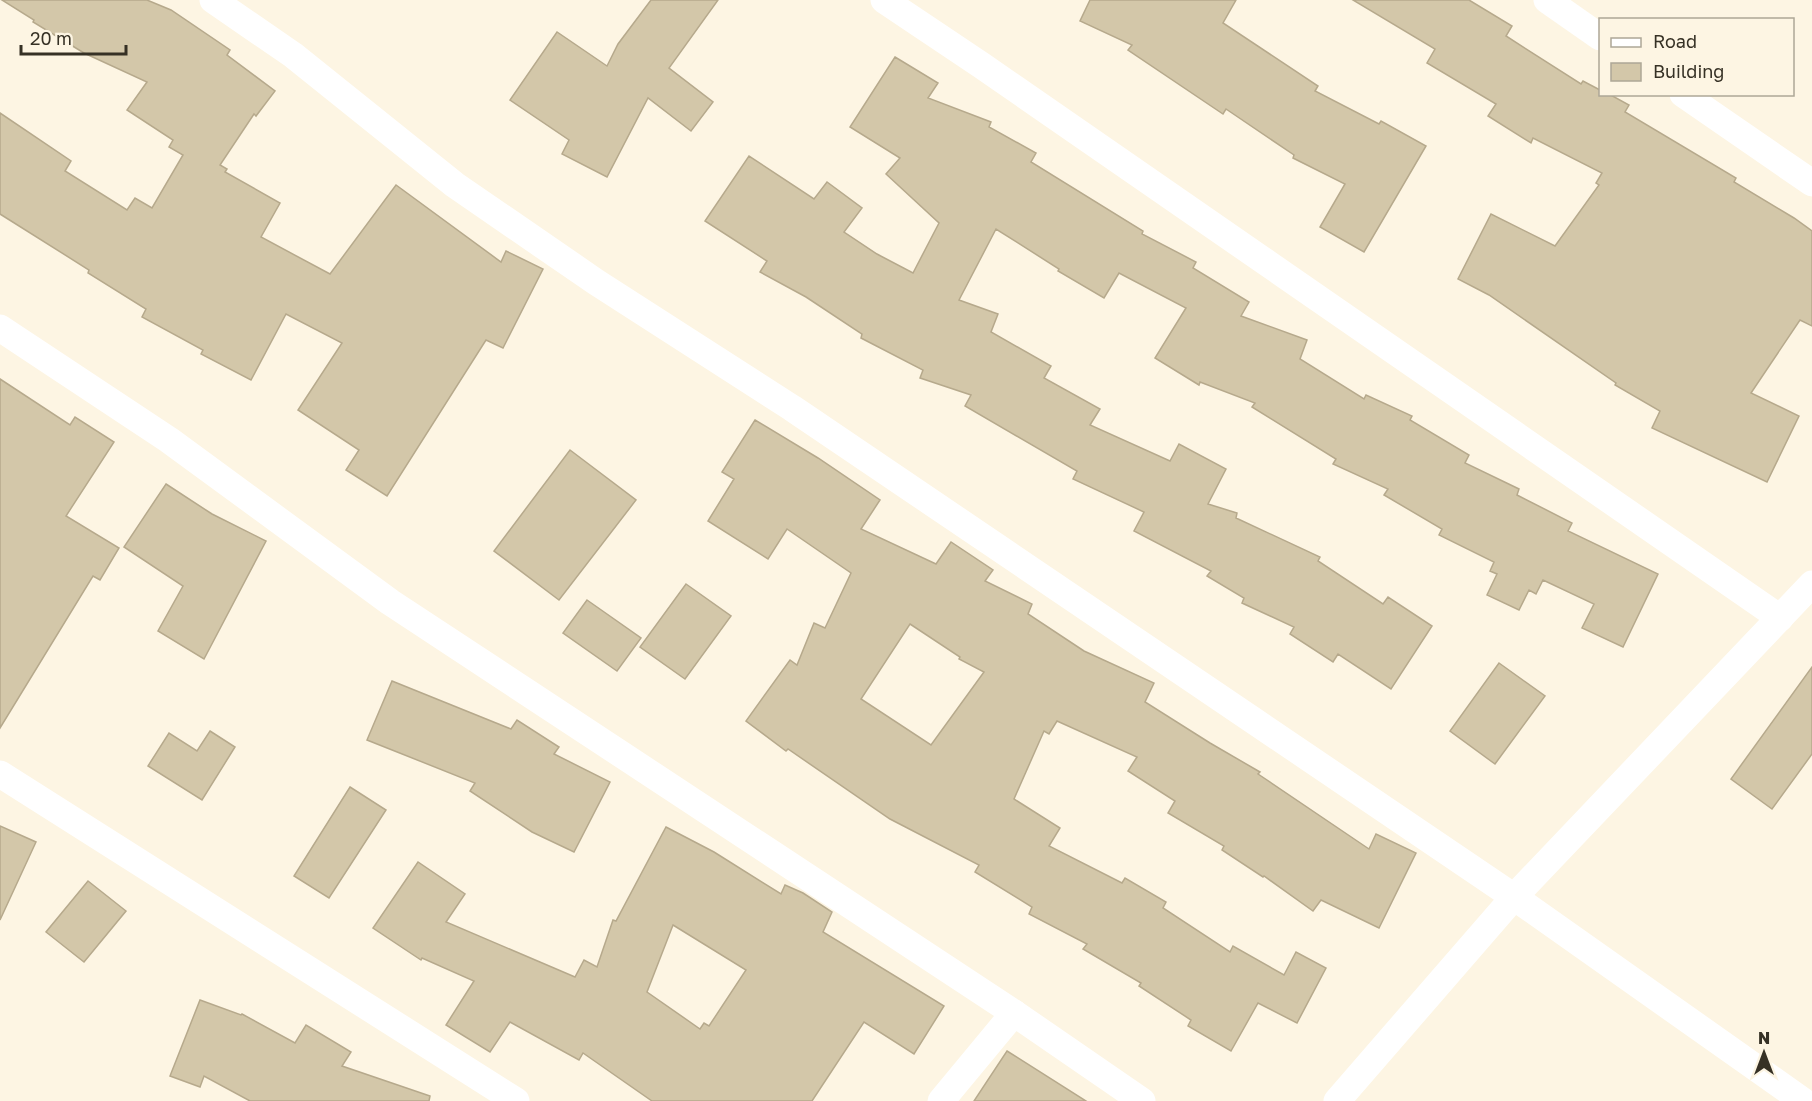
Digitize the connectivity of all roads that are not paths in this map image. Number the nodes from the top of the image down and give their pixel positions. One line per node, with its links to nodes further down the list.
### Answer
1 (213, 0): 11 (street)
2 (884, 0): 9 (street)
3 (1547, 0): 4 (street)
4 (1599, 36)
5 (1686, 96): 6 (street)
6 (1812, 183)
7 (0, 328): 12 (street)
8 (1812, 584): 9 (street)
9 (1780, 618): 11 (street)
10 (0, 774): 13 (street)
11 (1514, 897): 16 (street); 17 (street)
12 (1014, 1013): 14 (street); 15 (street)
13 (516, 1101)
14 (941, 1101)
15 (1142, 1101)
16 (1337, 1101)
17 (1803, 1101)

